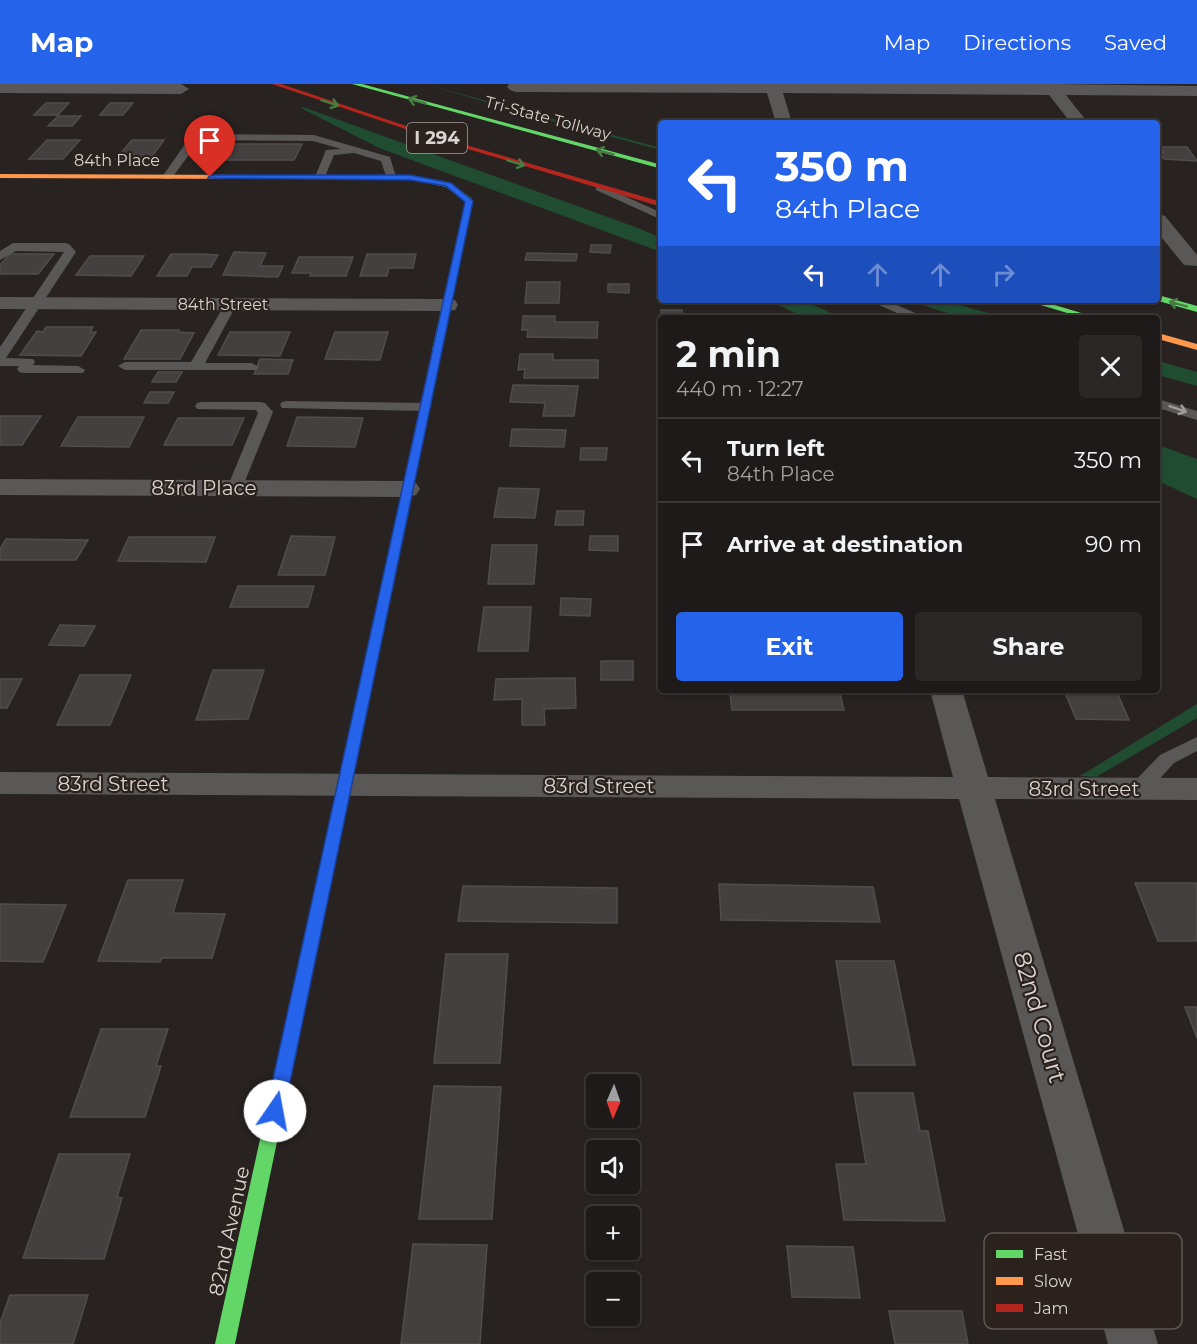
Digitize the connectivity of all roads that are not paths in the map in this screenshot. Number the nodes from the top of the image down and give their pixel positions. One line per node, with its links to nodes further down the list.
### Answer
1 (275, 84): 18 (main road, I 294, one-way to 18)
2 (356, 84): 12 (main road, Tri-State Tollway / I 294, one-way to 2)
3 (515, 87): 4 (street)
4 (773, 87): 5 (street); 9 (street)
5 (1052, 87): 8 (street); 10 (street)
6 (0, 88): 7 (street)
7 (181, 89)
8 (1197, 91)
9 (783, 120)
10 (1078, 120)
11 (362, 152): 14 (lane); 15 (lane); 16 (lane)
12 (658, 166)
13 (0, 176): 14 (main road, 84th Place)
14 (167, 177): 15 (main road, 84th Place)
15 (320, 177): 16 (main road, 84th Place)
16 (392, 177): 17 (main road, 84th Place)
17 (448, 185): 30 (main road, 82nd Avenue)
18 (600, 188): 19 (main road, I 294); 20 (lane, I 294)
19 (658, 204)
20 (658, 214)
21 (1160, 222): 23 (street)
22 (0, 256): 26 (lane)
23 (1191, 261)
24 (1160, 299): 31 (main road, one-way to 24)
25 (0, 303): 26 (street, 84th Street)
26 (36, 303): 29 (street, 84th Street); 36 (lane)
27 (881, 303): 32 (lane)
28 (1039, 303): 33 (main road)
29 (231, 304): 30 (street, 84th Street); 39 (lane)
30 (447, 305): 45 (main road, 82nd Avenue)
31 (1197, 309)
32 (913, 315)
33 (1083, 315)
34 (1160, 337): 35 (main road)
35 (1197, 347)
36 (0, 356)
37 (0, 362): 41 (lane)
38 (125, 366): 39 (lane)
39 (196, 366): 40 (lane)
40 (252, 367)
41 (78, 370)
42 (1160, 404): 46 (lane, one-way to 46)
43 (287, 405): 45 (lane)
44 (202, 406): 48 (lane)
45 (425, 407): 49 (main road, 82nd Avenue)
46 (1197, 416)
47 (0, 487): 48 (street, 83rd Place)
48 (235, 488): 49 (street, 83rd Place)
49 (407, 489): 53 (main road, 82nd Avenue)
50 (947, 693): 54 (street, 82nd Court)
51 (1197, 743): 55 (lane)
52 (0, 783): 53 (street, 83rd Street)
53 (345, 785): 54 (street, 83rd Street); 59 (main road, 82nd Avenue)
54 (974, 788): 55 (street, 83rd Street); 57 (street, 82nd Court)
55 (1139, 789): 56 (street, 83rd Street)
56 (1197, 789)
57 (1101, 1233)
58 (1129, 1329): 60 (street, 82nd Court)
59 (225, 1344)
60 (1133, 1344)

